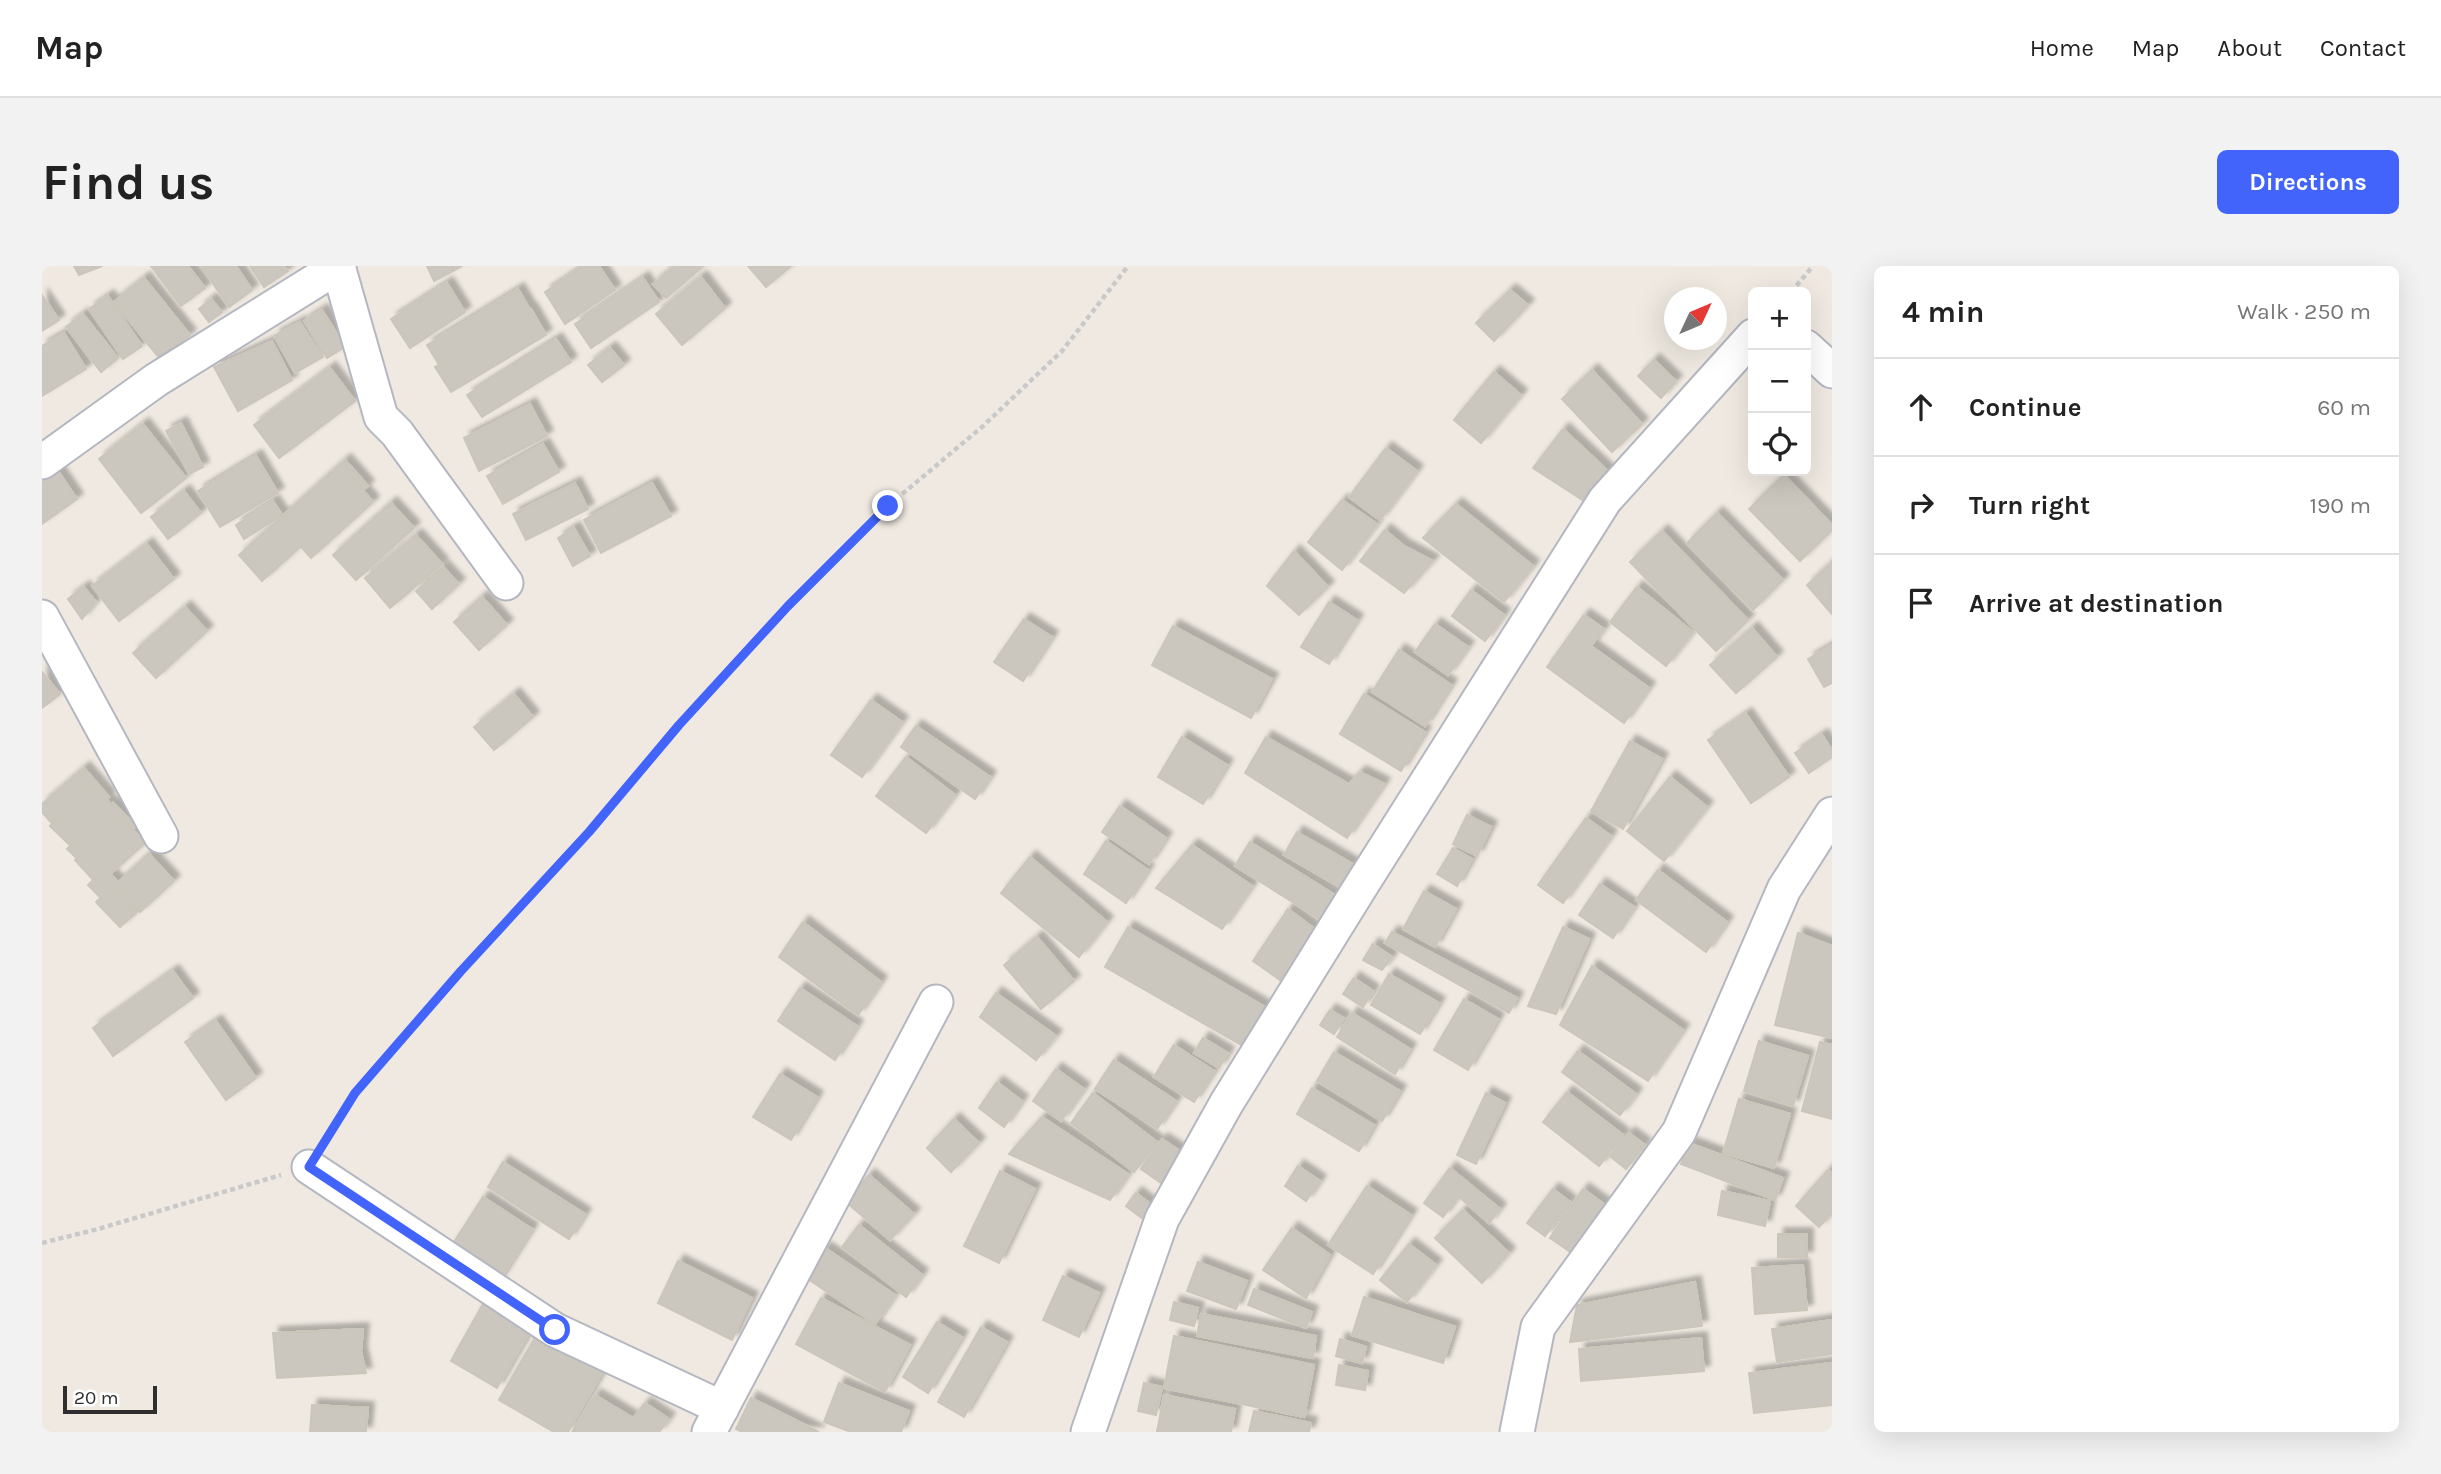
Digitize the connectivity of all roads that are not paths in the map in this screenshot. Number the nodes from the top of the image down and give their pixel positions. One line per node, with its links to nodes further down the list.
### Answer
1 (339, 266): 5 (street); 6 (street)
2 (1748, 342): 13 (street)
3 (1809, 350): 4 (street)
4 (1832, 371)
5 (42, 462)
6 (506, 583)
7 (42, 617): 9 (street)
8 (1832, 814): 14 (street)
9 (161, 836)
10 (936, 1002): 12 (street)
11 (309, 1167): 12 (street)
12 (716, 1420)
13 (1088, 1432)
14 (1517, 1432)

